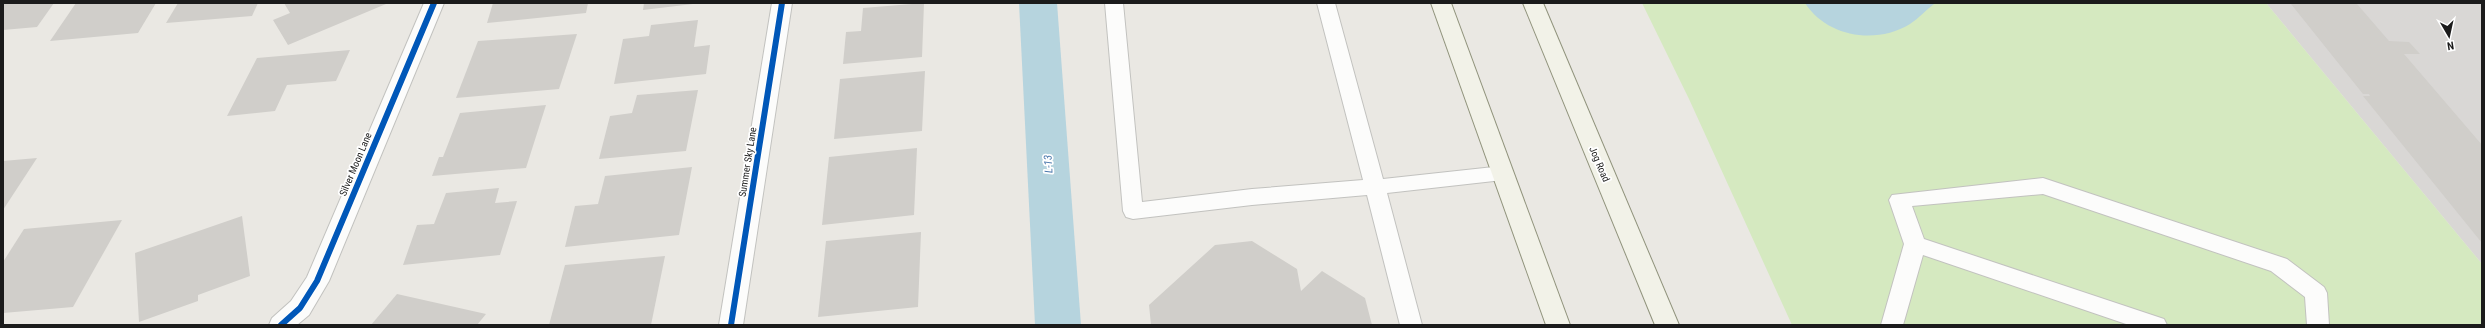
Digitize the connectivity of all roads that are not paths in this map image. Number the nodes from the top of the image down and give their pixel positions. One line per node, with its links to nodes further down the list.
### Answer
1 (434, 3): 10 (street, Silver Moon Lane)
2 (782, 3): 11 (street, Summer Sky Lane)
3 (1114, 3): 8 (lane)
4 (1326, 3): 8 (lane)
5 (1442, 3): 7 (main road)
6 (1533, 3): 14 (main road, Jog Road)
7 (1503, 173): 8 (lane); 13 (main road)
8 (1375, 187): 12 (lane)
9 (1915, 244): 15 (lane); 16 (lane); 17 (lane)
10 (282, 325)
11 (731, 325)
12 (1411, 325)
13 (1558, 325)
14 (1667, 325)
15 (1892, 325)
16 (2156, 325)
17 (2318, 325)

